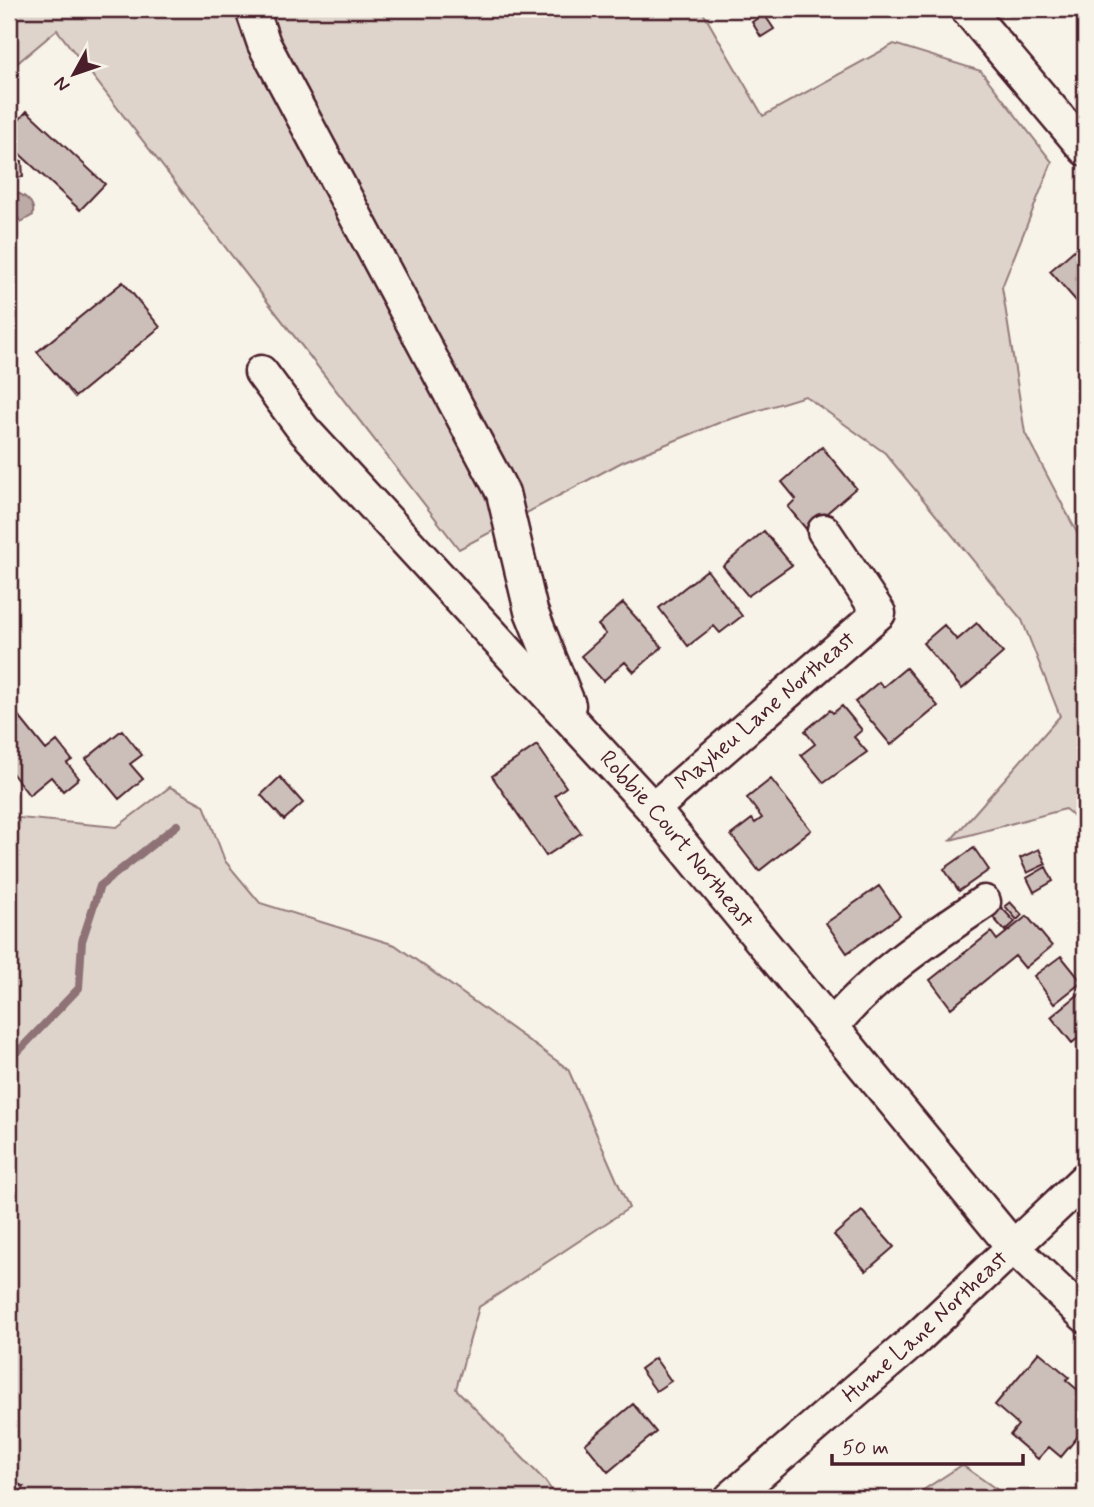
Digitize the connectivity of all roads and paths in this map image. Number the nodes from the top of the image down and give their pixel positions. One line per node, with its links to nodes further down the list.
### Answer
1 (253, 9): 6 (street)
2 (967, 9): 3 (street)
3 (1085, 149)
4 (261, 372): 6 (street, Robbie Court Northeast)
5 (824, 531): 7 (street, Mayheu Lane Northeast)
6 (581, 731): 7 (street, Robbie Court Northeast)
7 (653, 809): 9 (street, Robbie Court Northeast)
8 (984, 902): 9 (street)
9 (832, 1027): 11 (street, Robbie Court Northeast)
10 (1085, 1179): 11 (street, Hume Lane Northeast)
11 (1014, 1248): 12 (street, Robbie Court Northeast); 13 (street, Hume Lane Northeast)
12 (1085, 1316)
13 (731, 1498)

